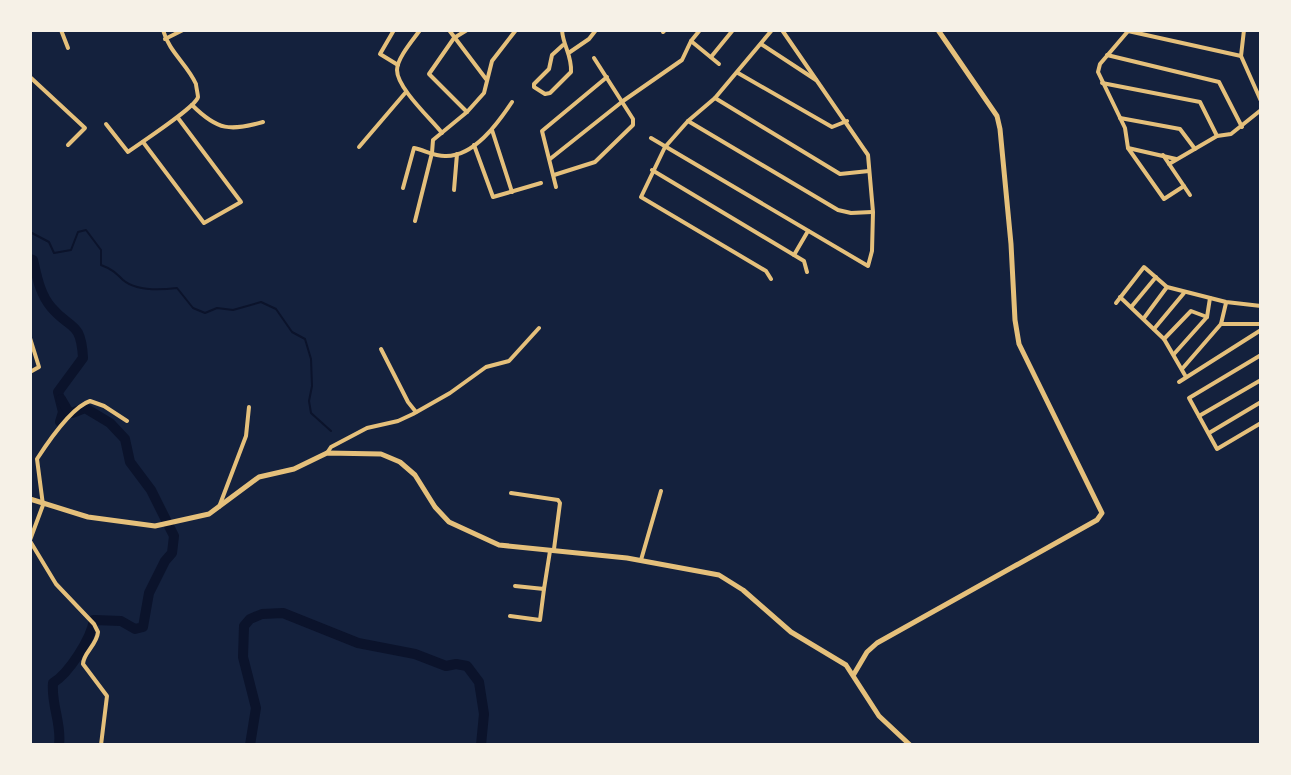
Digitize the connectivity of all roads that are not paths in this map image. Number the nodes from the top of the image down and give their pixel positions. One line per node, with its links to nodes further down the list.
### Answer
1 (61, 30): 23 (street)
2 (163, 30): 19 (street)
3 (183, 30): 19 (street)
4 (394, 30): 30 (street)
5 (420, 30): 30 (street)
6 (449, 30): 18 (street)
7 (467, 30): 18 (street)
8 (516, 30): 34 (street)
9 (562, 30): 22 (street)
10 (596, 30): 24 (street)
11 (700, 30): 20 (street)
12 (733, 30): 27 (street)
13 (772, 30): 21 (street)
14 (782, 30): 35 (street)
15 (938, 30): 129 (street)
16 (1128, 30): 25 (street); 26 (street)
17 (1244, 30): 26 (street)
18 (454, 38): 34 (street); 44 (street)
19 (165, 39): 42 (street)
20 (691, 41): 27 (street); 39 (street)
21 (761, 44): 31 (street); 35 (street)
22 (563, 45): 24 (street); 24 (street)
23 (68, 48)
24 (570, 52)
25 (1107, 55): 36 (street); 51 (street)
26 (1241, 56): 40 (street)
27 (711, 57): 29 (street)
28 (594, 58): 33 (street)
29 (719, 64)
30 (398, 65): 37 (street)
31 (738, 73): 38 (street); 48 (street)
32 (30, 77): 58 (street)
33 (607, 77): 39 (street); 66 (street)
34 (487, 80): 44 (street)
35 (820, 82): 48 (street)
36 (1102, 83): 46 (street); 54 (street)
37 (406, 92): 53 (street); 59 (street)
38 (715, 98): 47 (street); 70 (street)
39 (623, 101): 66 (street); 71 (street)
40 (1261, 101)
41 (512, 102): 52 (street)
42 (192, 105): 45 (street); 49 (street)
43 (1261, 110): 51 (street)
44 (467, 112): 53 (street)
45 (178, 118): 56 (street); 56 (street)
46 (1120, 118): 61 (street); 62 (street)
47 (688, 121): 60 (street); 79 (street)
48 (847, 121): 70 (street)
49 (263, 122)
50 (106, 124): 56 (street)
51 (1242, 127): 54 (street)
52 (492, 130): 57 (street); 77 (street)
53 (442, 133): 63 (street)
54 (1217, 136): 62 (street)
55 (651, 138): 60 (street)
56 (143, 142)
57 (474, 143): 64 (street); 77 (street)
58 (68, 145)
59 (359, 147)
60 (665, 147): 69 (street); 81 (street)
61 (1128, 148): 65 (street); 73 (street)
62 (1195, 149): 67 (street)
63 (432, 153): 64 (street); 75 (street); 80 (street)
64 (457, 154): 76 (street)
65 (1163, 155): 67 (street); 68 (street)
66 (550, 159): 71 (street)
67 (1179, 159): 68 (street)
68 (1169, 164): 73 (street)
69 (652, 170): 82 (street); 85 (street)
70 (869, 171): 79 (street)
71 (554, 175): 74 (street)
72 (541, 183): 77 (street)
73 (1184, 186): 78 (street)
74 (556, 187)
75 (403, 188)
76 (454, 190)
77 (512, 192)
78 (1190, 195)
79 (873, 212): 81 (street)
80 (415, 221)
81 (808, 231): 82 (street)
82 (794, 255): 83 (street)
83 (807, 272)
84 (1156, 277): 86 (street); 88 (street); 93 (street)
85 (771, 279)
86 (1167, 287): 87 (street); 95 (street)
87 (1184, 293): 89 (street); 99 (street)
88 (1120, 297): 91 (street); 93 (street)
89 (1210, 298): 90 (street); 94 (street)
90 (1226, 302): 92 (street); 96 (street)
91 (1116, 303)
92 (1261, 306)
93 (1132, 307): 95 (street)
94 (1207, 317): 101 (street); 103 (street)
95 (1144, 318): 99 (street)
96 (1221, 324): 97 (street); 105 (street)
97 (1261, 327): 107 (street)
98 (539, 328): 112 (street)
99 (1154, 329): 101 (street)
100 (30, 338): 106 (street)
101 (1164, 339): 103 (street)
102 (381, 349): 112 (street)
103 (1174, 354): 105 (street)
104 (1261, 355): 113 (street)
105 (1182, 369): 107 (street)
106 (30, 372)
107 (1186, 377): 109 (street)
108 (1261, 380): 113 (street)
109 (1179, 382)
110 (1261, 402): 116 (street)
111 (249, 407): 122 (street)
112 (416, 412): 117 (street)
113 (1199, 416): 116 (street)
114 (127, 421): 121 (street)
115 (1261, 423): 116 (street)
116 (1209, 433)
117 (327, 453): 122 (street); 124 (street)
118 (661, 491): 125 (street)
119 (511, 493): 124 (street)
120 (30, 499): 121 (street)
121 (43, 505): 122 (street); 123 (street)
122 (218, 508)
123 (30, 540): 130 (street)
124 (552, 549): 125 (street); 127 (street)
125 (641, 560): 129 (street)
126 (515, 586): 127 (street)
127 (544, 589): 128 (street)
128 (510, 616)
129 (854, 674): 131 (street)
130 (101, 745)
131 (910, 745)

